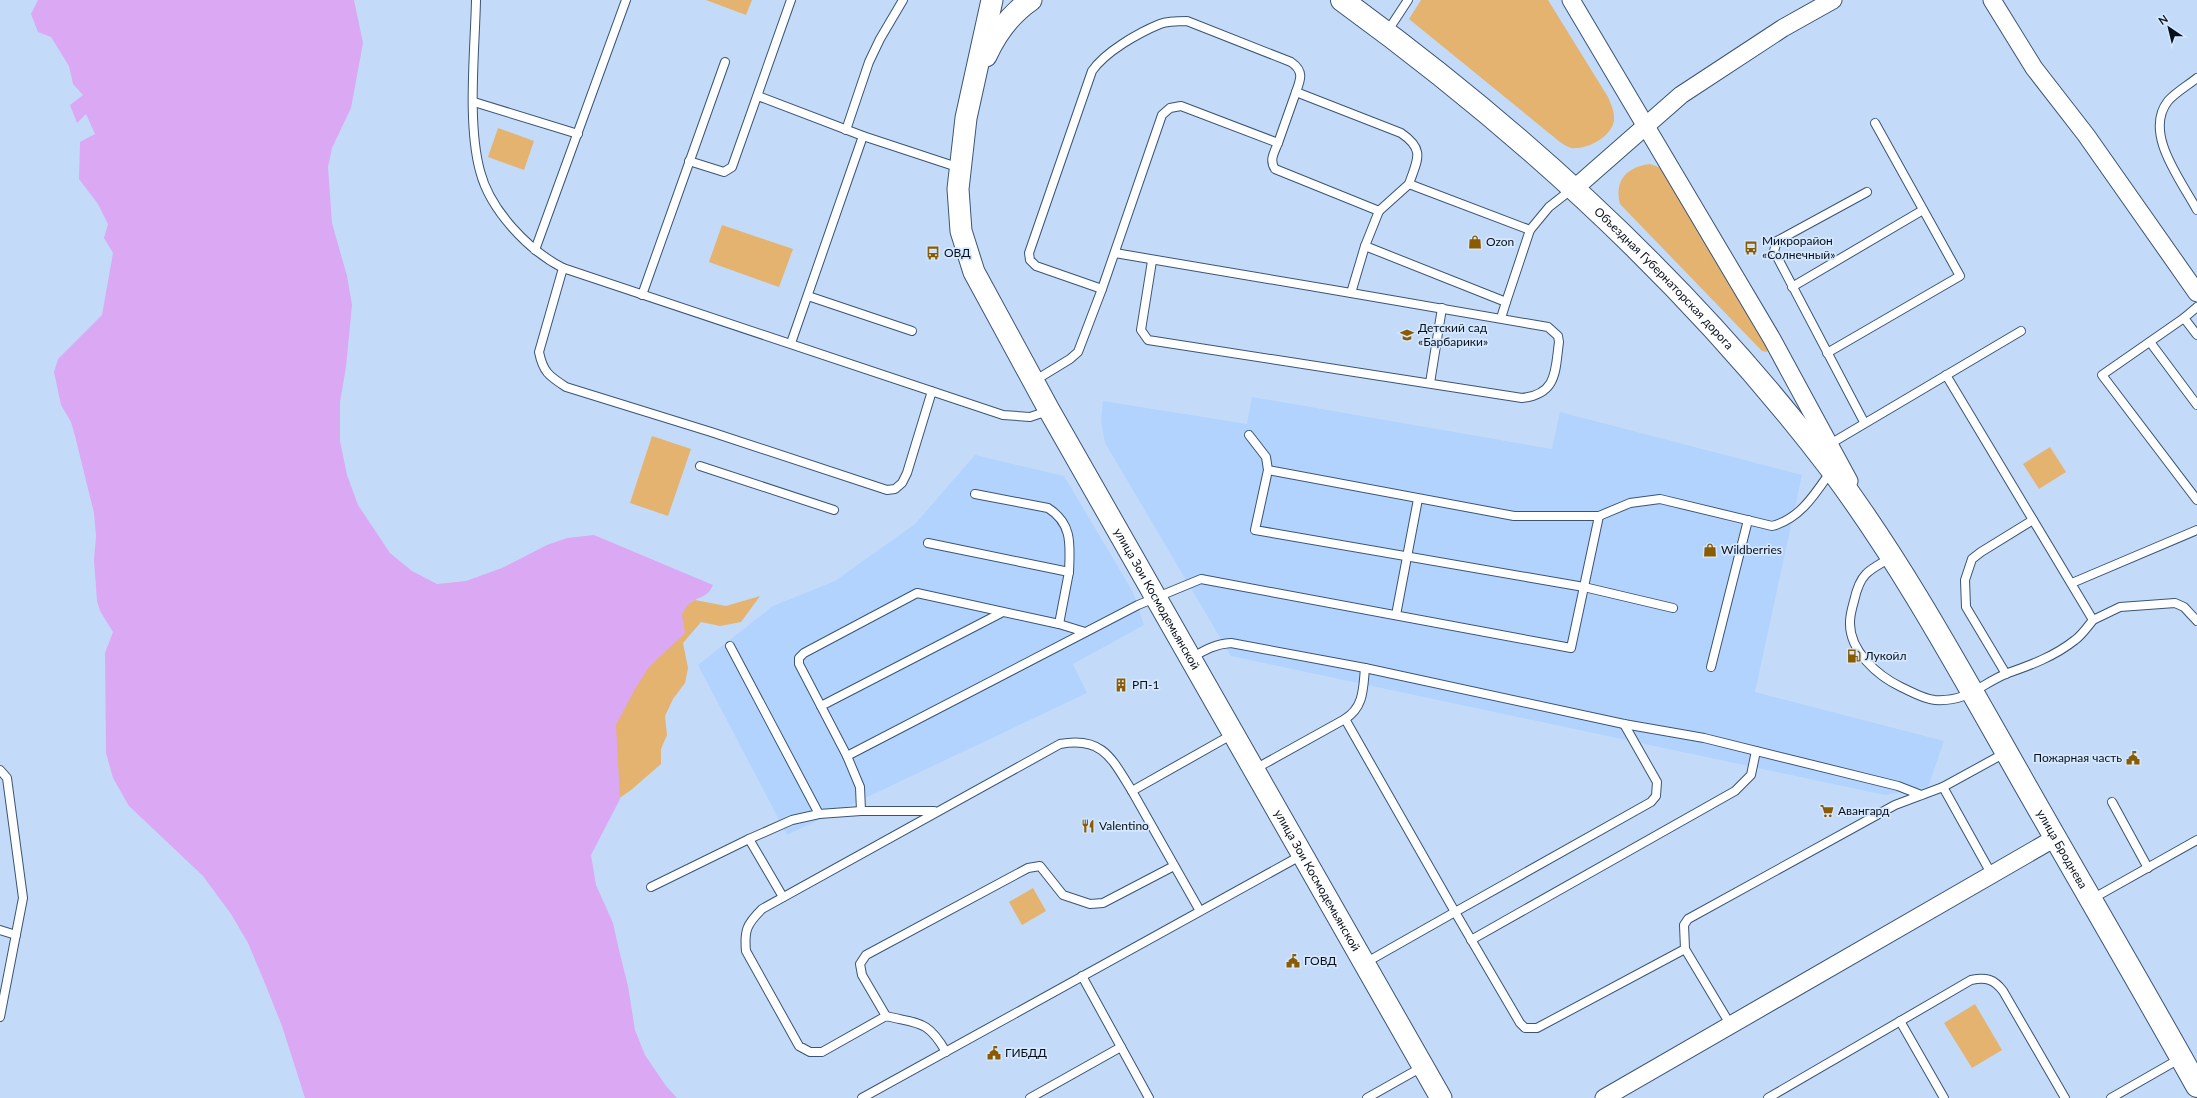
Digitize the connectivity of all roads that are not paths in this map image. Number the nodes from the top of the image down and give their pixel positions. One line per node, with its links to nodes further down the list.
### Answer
1 (476, 0): 18 (lane)
2 (626, 0): 22 (lane)
3 (791, 0): 17 (lane)
4 (903, 0): 21 (lane)
5 (992, 0): 14 (street)
6 (1031, 0): 14 (street)
7 (1342, 0): 12 (main road, Объездная Губернаторская дорога)
8 (1408, 0): 12 (lane)
9 (1571, 0): 20 (street)
10 (1833, 0): 20 (street)
11 (1992, 0): 39 (street)
12 (1386, 32): 28 (main road, Объездная Губернаторская дорога)
13 (725, 62): 25 (lane)
14 (977, 76): 26 (street, улица Зои Космодемьянской)
15 (2197, 78): 31 (lane)
16 (1296, 92): 24 (lane); 27 (lane); 41 (lane)
17 (758, 96): 21 (lane); 25 (lane)
18 (474, 102): 22 (lane); 35 (lane)
19 (1875, 123): 30 (lane)
20 (1645, 125): 28 (street); 64 (street)
21 (846, 130): 23 (lane)
22 (578, 134): 35 (lane)
23 (863, 136): 26 (lane); 44 (lane)
24 (1278, 143): 32 (lane); 36 (lane)
25 (689, 161): 43 (lane)
26 (960, 168): 57 (street, улица Зои Космодемьянской)
27 (1409, 184): 32 (lane); 33 (lane)
28 (1575, 188): 33 (lane); 67 (main road, Объездная Губернаторская дорога)
29 (1867, 192): 40 (lane)
30 (1923, 210): 40 (lane); 55 (lane)
31 (2197, 210)
32 (1379, 211): 34 (lane)
33 (1530, 230): 45 (lane)
34 (1365, 246): 42 (lane); 45 (lane)
35 (535, 250): 38 (lane)
36 (1115, 253): 37 (lane); 41 (lane)
37 (1152, 261): 42 (lane); 58 (lane)
38 (563, 268): 43 (lane); 59 (lane)
39 (2196, 285)
40 (1792, 287): 55 (lane)
41 (1102, 289): 57 (lane)
42 (1350, 293): 47 (lane)
43 (642, 295): 54 (lane)
44 (808, 296): 50 (lane); 54 (lane)
45 (1506, 302): 48 (lane)
46 (2197, 307): 49 (lane)
47 (1442, 308): 48 (lane); 58 (lane)
48 (1501, 318): 58 (lane)
49 (2184, 318): 52 (lane); 53 (lane)
50 (912, 331)
51 (2020, 331): 56 (lane)
52 (2197, 335)
53 (2150, 342): 60 (lane); 70 (lane)
54 (791, 343): 59 (lane)
55 (1827, 353): 62 (lane)
56 (1946, 375): 62 (lane); 74 (lane)
57 (1033, 382): 61 (street, улица Зои Космодемьянской)
58 (1430, 383)
59 (932, 391): 61 (lane)
60 (2197, 405)
61 (1049, 410): 83 (street, улица Зои Космодемьянской)
62 (1864, 422): 64 (lane)
63 (1249, 435): 66 (lane)
64 (1830, 444): 76 (street)
65 (700, 466): 71 (lane)
66 (1268, 470): 69 (lane); 78 (lane)
67 (1832, 471): 73 (lane); 76 (main road, Объездная Губернаторская дорога)
68 (975, 494): 80 (lane)
69 (1418, 499): 72 (lane); 78 (lane)
70 (2197, 500)
71 (834, 510)
72 (1599, 516): 73 (lane); 82 (lane)
73 (1748, 520): 94 (lane)
74 (2033, 520): 81 (lane); 96 (lane)
75 (2197, 530): 81 (lane)
76 (1876, 534): 79 (main road, Объездная Губернаторская дорога)
77 (928, 543): 80 (lane)
78 (1407, 557): 82 (lane); 87 (lane)
79 (1891, 557): 85 (main road, Объездная Губернаторская дорога); 97 (lane)
80 (1069, 572): 90 (lane)
81 (2072, 583): 88 (lane)
82 (1584, 587): 84 (lane); 87 (lane)
83 (1155, 597): 87 (lane); 91 (lane); 93 (street, улица Зои Космодемьянской)
84 (1673, 608)
85 (1926, 612): 97 (main road, улица Броднева)
86 (1001, 613): 90 (lane); 98 (lane); 98 (lane)
87 (1396, 615)
88 (2093, 620): 89 (lane); 96 (lane)
89 (2197, 621)
90 (1059, 624): 91 (lane)
91 (1085, 632): 104 (lane)
92 (730, 646): 113 (lane)
93 (1191, 658): 95 (lane); 101 (street, улица Зои Космодемьянской)
94 (1711, 667)
95 (1365, 668): 99 (lane); 100 (lane)
96 (2006, 674): 97 (lane)
97 (1973, 693): 103 (main road, улица Броднева)
98 (821, 706): 104 (lane)
99 (1345, 719): 106 (lane); 125 (lane)
100 (1624, 724): 102 (lane); 125 (lane)
101 (1234, 734): 106 (street, улица Зои Космодемьянской); 108 (lane)
102 (1756, 751): 109 (lane); 128 (lane)
103 (2006, 752): 107 (lane); 114 (main road, улица Броднева)
104 (847, 756): 111 (lane)
105 (0, 770): 127 (lane)
106 (1255, 770): 117 (street, улица Зои Космодемьянской)
107 (1943, 787): 109 (lane); 120 (lane)
108 (1132, 791): 112 (lane); 118 (lane)
109 (1921, 795): 129 (lane)
110 (2112, 802): 119 (lane)
111 (861, 811): 112 (lane); 113 (lane)
112 (936, 811): 122 (lane)
113 (819, 814): 115 (lane)
114 (2055, 838): 120 (street); 123 (main road, улица Броднева)
115 (749, 839): 121 (lane); 122 (lane)
116 (2197, 840): 119 (lane)
117 (1303, 855): 124 (lane); 130 (street, улица Зои Космодемьянской)
118 (1174, 866): 124 (lane); 132 (lane)
119 (2148, 868): 123 (lane)
120 (1992, 875): 135 (street)
121 (651, 887)
122 (783, 897): 132 (lane)
123 (2091, 899): 138 (main road, улица Броднева)
124 (1200, 911): 131 (lane)
125 (1455, 912): 128 (lane); 130 (lane)
126 (0, 930): 127 (lane)
127 (16, 935): 133 (lane)
128 (1471, 940): 129 (lane)
129 (1685, 949): 135 (lane)
130 (1364, 963): 139 (street, улица Зои Космодемьянской)
131 (1082, 976): 136 (lane); 137 (lane)
132 (886, 1016): 137 (lane)
133 (0, 1017)
134 (1900, 1021): 147 (lane); 148 (lane); 149 (lane)
135 (1730, 1024): 146 (street)
136 (1121, 1047): 142 (lane); 143 (lane)
137 (946, 1052): 141 (lane)
138 (2181, 1058): 140 (main road, улица Броднева); 150 (lane)
139 (1423, 1066): 144 (lane); 145 (street, улица Зои Космодемьянской)
140 (2197, 1086)
141 (862, 1098)
142 (1030, 1098)
143 (1149, 1098)
144 (1367, 1098)
145 (1441, 1098)
146 (1604, 1098)
147 (1768, 1098)
148 (1944, 1098)
149 (2064, 1098)
150 (2111, 1098)

